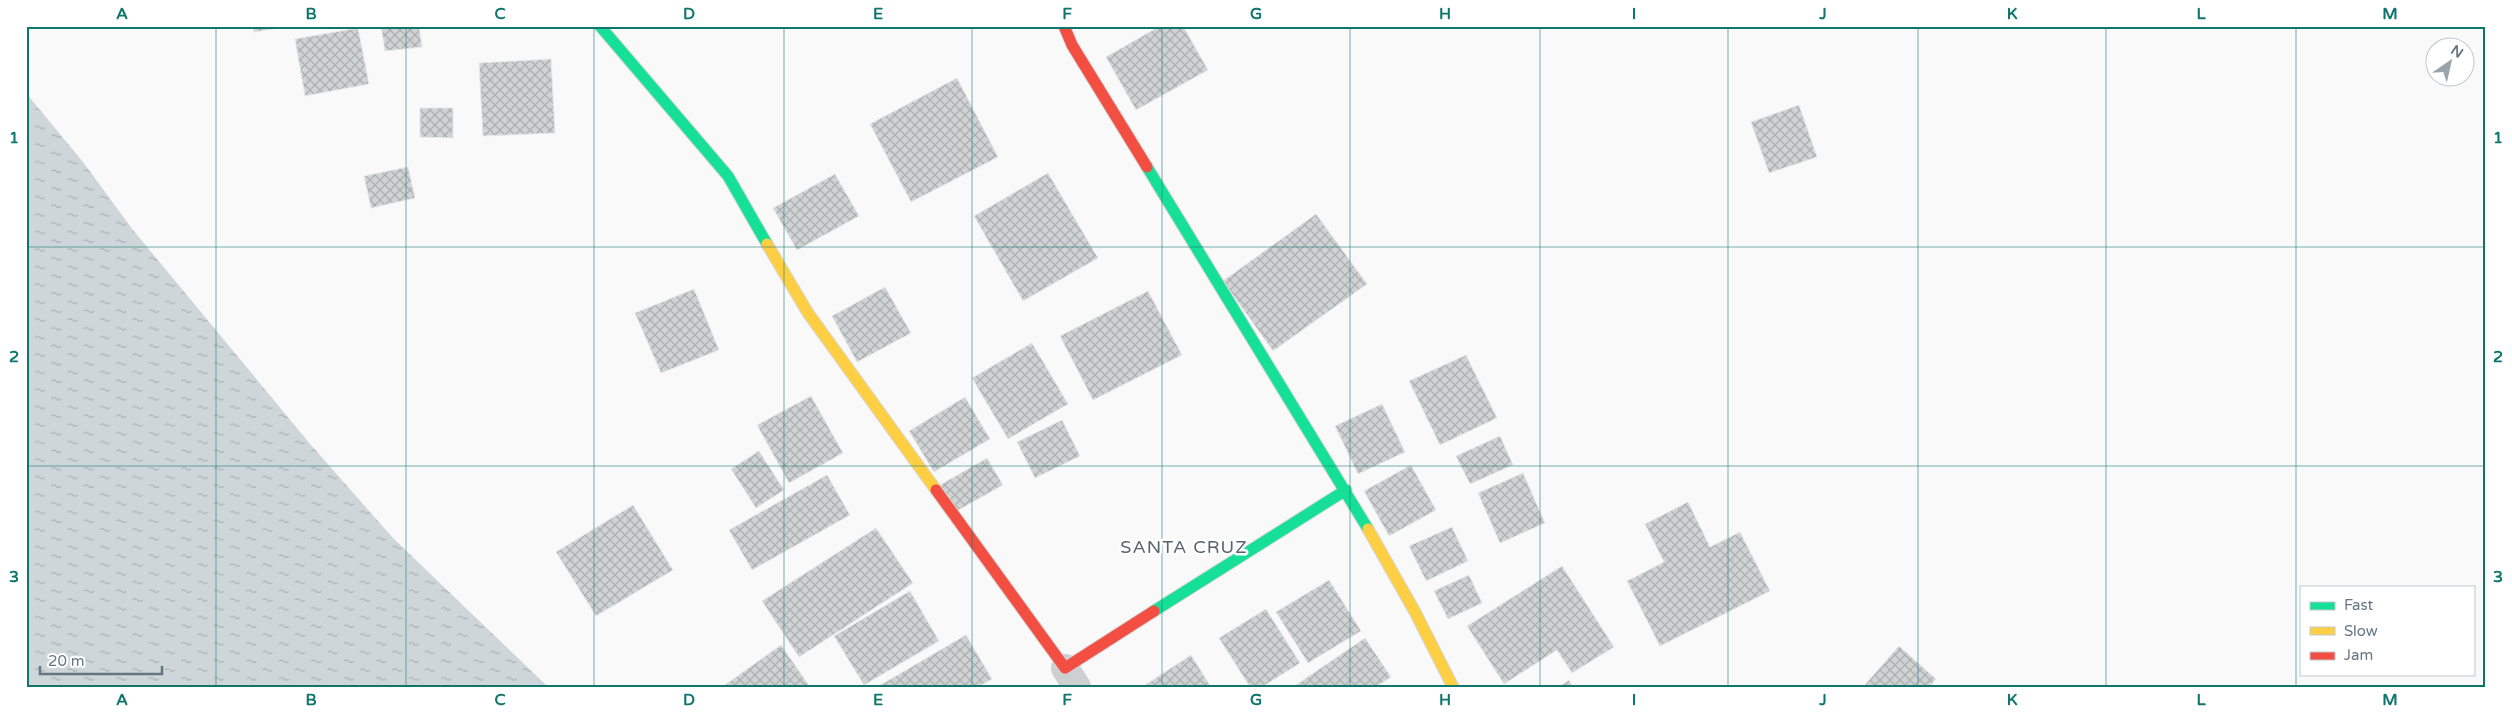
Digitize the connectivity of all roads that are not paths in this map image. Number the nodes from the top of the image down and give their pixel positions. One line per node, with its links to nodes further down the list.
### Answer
1 (600, 26): 4 (street)
2 (1064, 26): 3 (street)
3 (1346, 490): 4 (street); 5 (street)
4 (1071, 677)
5 (1453, 687)

